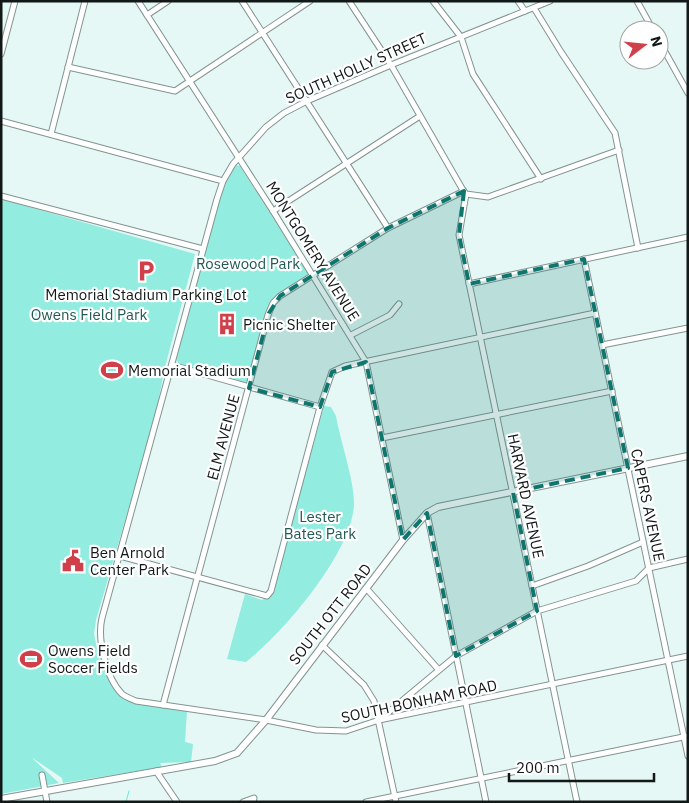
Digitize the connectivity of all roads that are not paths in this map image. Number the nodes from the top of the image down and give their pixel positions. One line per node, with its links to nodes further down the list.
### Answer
1 (15, 1): 18 (street)
2 (85, 1): 21 (street)
3 (138, 1): 14 (street, MONTGOMERY AVENUE)
4 (168, 1): 14 (street)
5 (242, 1): 16 (street)
6 (310, 1): 16 (street)
7 (349, 1): 20 (street)
8 (434, 1): 17 (street)
9 (518, 1): 13 (street)
10 (550, 1): 12 (street, SOUTH HOLLY STREET)
11 (637, 1): 15 (street)
12 (534, 8): 13 (street, SOUTH HOLLY STREET); 28 (street)
13 (525, 12): 17 (street, SOUTH HOLLY STREET)
14 (147, 15): 22 (street, MONTGOMERY AVENUE)
15 (647, 20)
16 (262, 32): 22 (street); 24 (street)
17 (461, 37): 20 (street, SOUTH HOLLY STREET); 31 (street)
18 (1, 54)
19 (669, 59): 23 (street)
20 (391, 65): 24 (street, SOUTH HOLLY STREET); 25 (street)
21 (68, 66): 22 (street); 27 (street)
22 (190, 81): 29 (street, MONTGOMERY AVENUE)
23 (688, 93)
24 (307, 101): 29 (street, SOUTH HOLLY STREET); 30 (street)
25 (420, 116): 30 (street); 33 (street)
26 (1, 121): 27 (street)
27 (50, 134): 32 (street)
28 (619, 150): 31 (street); 38 (street)
29 (238, 157): 32 (street, SOUTH HOLLY STREET); 35 (street, MONTGOMERY AVENUE)
30 (346, 163): 35 (street); 36 (street)
31 (541, 179): 33 (street)
32 (223, 181): 39 (street, SOUTH HOLLY STREET)
33 (465, 193): 36 (street, ELM AVENUE); 42 (street, HARVARD AVENUE)
34 (1, 196): 39 (street)
35 (273, 211): 41 (street, MONTGOMERY AVENUE)
36 (388, 228): 41 (street, ELM AVENUE)
37 (688, 237): 38 (street)
38 (638, 248): 40 (street)
39 (203, 249): 50 (street, SOUTH HOLLY STREET)
40 (584, 259): 42 (street); 44 (street, CAPERS AVENUE)
41 (313, 276): 46 (street, MONTGOMERY AVENUE); 51 (street, ELM AVENUE)
42 (470, 284): 47 (street, HARVARD AVENUE)
43 (399, 304): 46 (street)
44 (595, 313): 47 (street); 48 (street, CAPERS AVENUE)
45 (688, 328): 48 (street)
46 (351, 335): 49 (street, MONTGOMERY AVENUE)
47 (481, 338): 49 (street); 54 (street, HARVARD AVENUE)
48 (602, 345): 52 (street, CAPERS AVENUE)
49 (366, 362): 53 (street); 55 (street, MONTGOMERY AVENUE)
50 (172, 365): 51 (street); 62 (street, SOUTH HOLLY STREET)
51 (249, 388): 53 (street); 65 (street, ELM AVENUE)
52 (612, 391): 54 (street); 57 (street, CAPERS AVENUE)
53 (320, 406): 65 (street)
54 (497, 416): 55 (street); 58 (street, HARVARD AVENUE)
55 (382, 438): 60 (street, MONTGOMERY AVENUE)
56 (688, 456): 57 (street)
57 (628, 468): 58 (street); 61 (street, CAPERS AVENUE)
58 (513, 492): 59 (street); 66 (street, HARVARD AVENUE)
59 (426, 513): 60 (street, SOUTH OTT ROAD); 70 (street)
60 (403, 540): 67 (street, SOUTH OTT ROAD)
61 (643, 542): 64 (street, CAPERS AVENUE); 66 (street)
62 (120, 556): 65 (street); 75 (street, SOUTH HOLLY STREET)
63 (688, 560): 64 (street)
64 (648, 568): 68 (street); 72 (street, CAPERS AVENUE)
65 (197, 579): 77 (street, ELM AVENUE)
66 (532, 586): 68 (street, HARVARD AVENUE)
67 (366, 588): 69 (street, SOUTH OTT ROAD); 73 (street)
68 (537, 611): 70 (street); 74 (street, HARVARD AVENUE)
69 (322, 645): 78 (street, SOUTH OTT ROAD); 79 (street)
70 (456, 656): 73 (street); 76 (street)
71 (688, 656): 72 (street, SOUTH BONHAM ROAD)
72 (668, 661): 74 (street, SOUTH BONHAM ROAD); 80 (street, CAPERS AVENUE)
73 (438, 669): 79 (street)
74 (553, 685): 76 (street, SOUTH BONHAM ROAD); 82 (street, HARVARD AVENUE)
75 (125, 696): 77 (street, SOUTH BONHAM ROAD)
76 (466, 703): 79 (street, SOUTH BONHAM ROAD); 85 (street)
77 (163, 705): 78 (street, SOUTH BONHAM ROAD)
78 (266, 720): 79 (street, SOUTH BONHAM ROAD); 83 (street, SOUTH OTT ROAD)
79 (379, 720): 88 (street)
80 (686, 736): 81 (street, CAPERS AVENUE); 82 (street)
81 (688, 756)
82 (568, 762): 85 (street); 95 (street, HARVARD AVENUE)
83 (156, 771): 86 (street, SOUTH OTT ROAD); 91 (street)
84 (42, 774): 86 (street)
85 (481, 779): 88 (street); 94 (street)
86 (45, 790): 87 (street, SOUTH OTT ROAD); 90 (street)
87 (1, 798)
88 (396, 799): 93 (street)
89 (253, 800): 92 (street)
90 (48, 802)
91 (176, 802)
92 (243, 802)
93 (366, 802)
94 (486, 802)
95 (577, 802)

